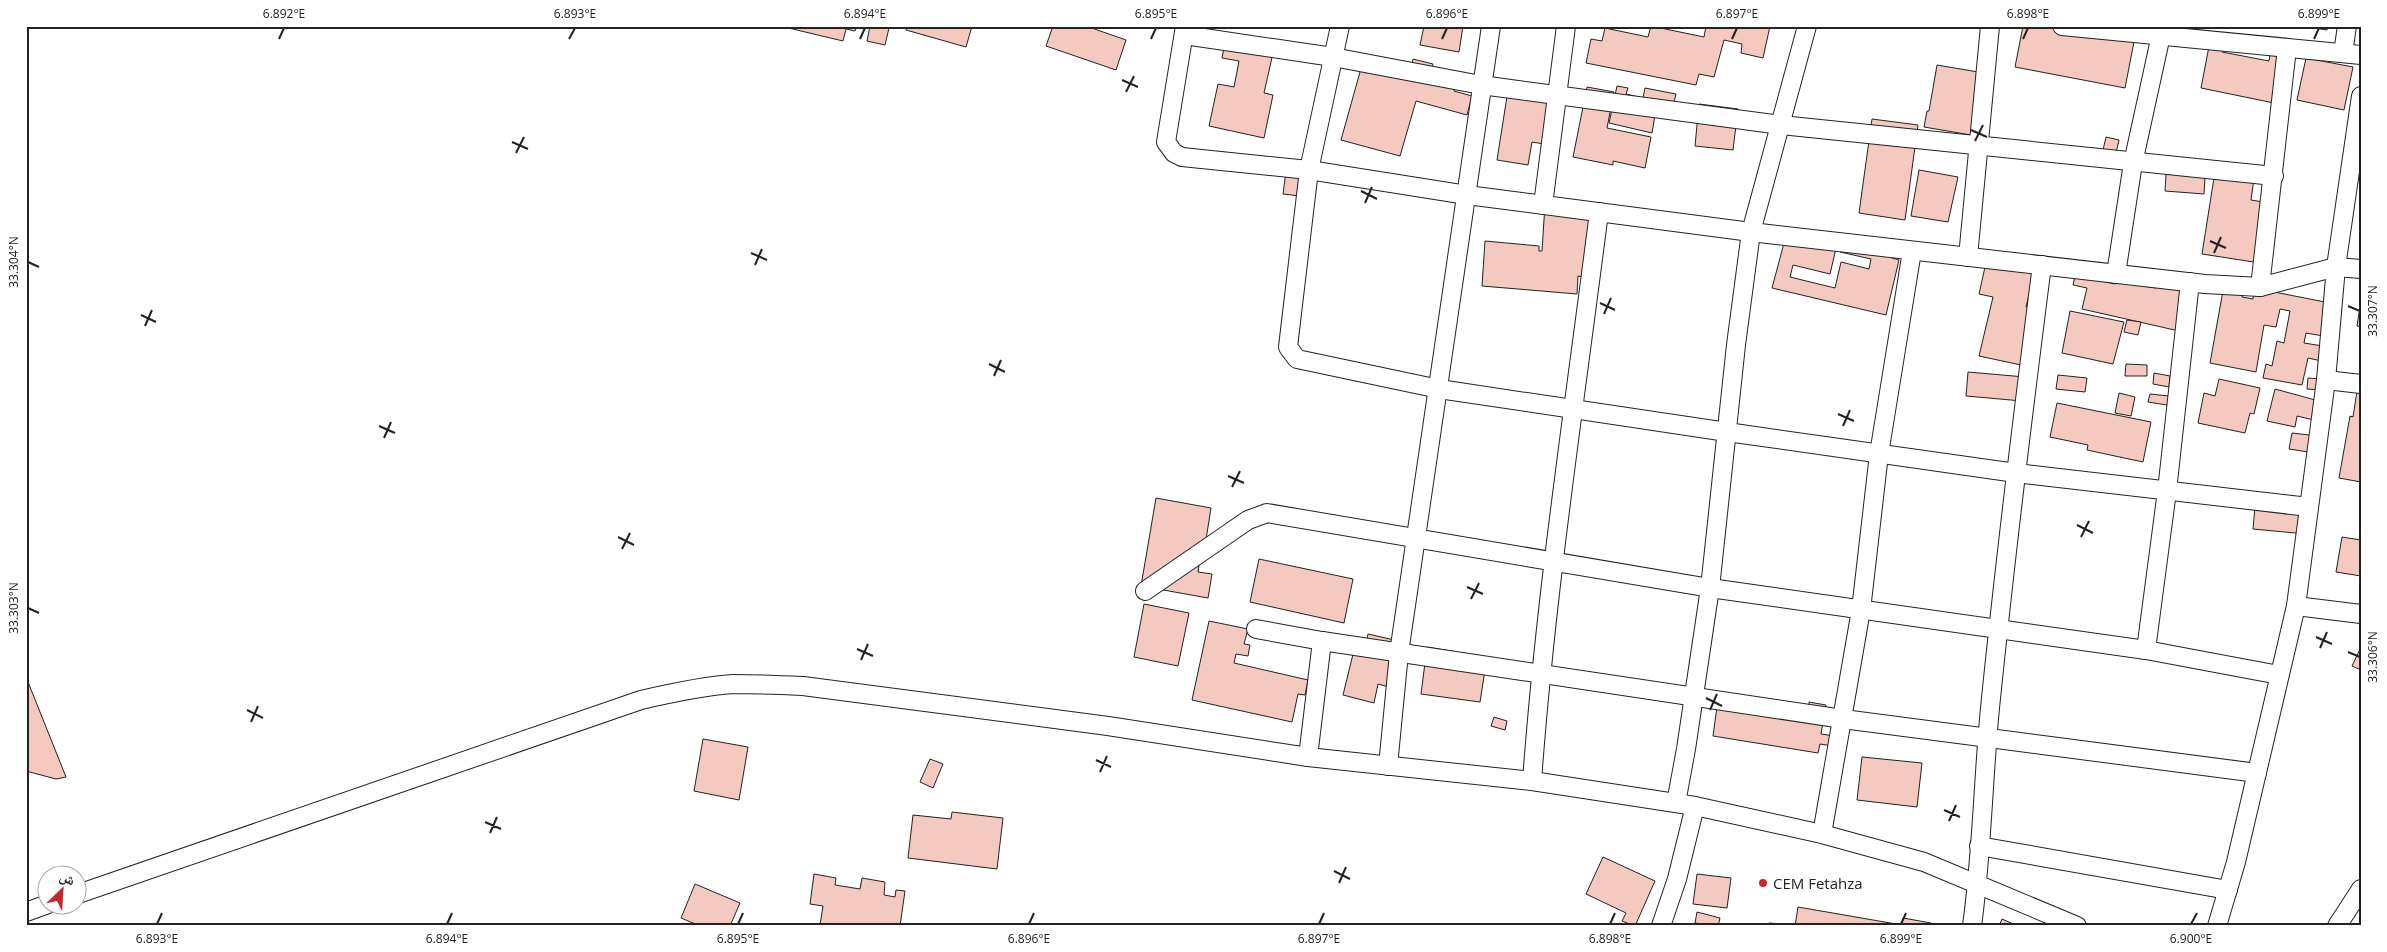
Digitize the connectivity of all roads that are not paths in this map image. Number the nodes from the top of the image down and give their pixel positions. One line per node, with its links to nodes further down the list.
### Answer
1 (1340, 26): 13 (street)
2 (1491, 26): 14 (street)
3 (1566, 26): 15 (street)
4 (1807, 26): 17 (street)
5 (1990, 26): 18 (street)
6 (2062, 26): 9 (street)
7 (2347, 26): 11 (street)
8 (1185, 31): 13 (street); 20 (street)
9 (2162, 31): 10 (street); 19 (street)
10 (2287, 48): 11 (street); 21 (street)
11 (2343, 53): 12 (street)
12 (2361, 55)
13 (1333, 57): 14 (street); 20 (street)
14 (1481, 85): 15 (street); 22 (street)
15 (1556, 95): 17 (street); 23 (street)
16 (2361, 96): 29 (street)
17 (1781, 125): 18 (street); 25 (street)
18 (1979, 146): 19 (street); 27 (street)
19 (2133, 163): 21 (street); 31 (street)
20 (1309, 170): 22 (street); 36 (street)
21 (2274, 176): 33 (street)
22 (1467, 195): 23 (street); 36 (street)
23 (1543, 205): 24 (street)
24 (1599, 212): 25 (street); 37 (street)
25 (1751, 232): 26 (street); 38 (street)
26 (1912, 250): 27 (street); 39 (street)
27 (1968, 257): 28 (street)
28 (2042, 265): 31 (street); 40 (street)
29 (2336, 267): 30 (street); 33 (street); 34 (street)
30 (2361, 269)
31 (2116, 274): 32 (street)
32 (2190, 282): 33 (street); 41 (street)
33 (2260, 287)
34 (2326, 380): 35 (street); 42 (street)
35 (2361, 384)
36 (1439, 388): 37 (street); 43 (street)
37 (1574, 409): 38 (street); 44 (street)
38 (1727, 432): 39 (street); 45 (street)
39 (1879, 454): 40 (street); 48 (street)
40 (2016, 473): 41 (street); 51 (street)
41 (2167, 491): 42 (street); 53 (street)
42 (2309, 507): 47 (street)
43 (1416, 540): 44 (street); 46 (street); 54 (street)
44 (1552, 561): 45 (street); 55 (street)
45 (1710, 588): 48 (street); 57 (street)
46 (1145, 591)
47 (2296, 606): 49 (street); 56 (street)
48 (1861, 610): 51 (street); 58 (street)
49 (2361, 614)
50 (1256, 629): 52 (street)
51 (1998, 629): 53 (street); 59 (street)
52 (1322, 641): 54 (street); 60 (street)
53 (2146, 650): 56 (street)
54 (1399, 653): 55 (street); 61 (street)
55 (1540, 674): 57 (street); 63 (street)
56 (2279, 675): 62 (street)
57 (1694, 697): 58 (street); 64 (street)
58 (1843, 719): 59 (street); 66 (street)
59 (1987, 739): 62 (street); 67 (street)
60 (1308, 757): 61 (street); 71 (street)
61 (1388, 766): 63 (street)
62 (2257, 773): 70 (street)
63 (1532, 781): 64 (street)
64 (1676, 803): 65 (street)
65 (1696, 806): 66 (street); 74 (street)
66 (1822, 834): 68 (street)
67 (1979, 846): 68 (street); 70 (street)
68 (1978, 885): 75 (street); 76 (street)
69 (2361, 889): 78 (street)
70 (2228, 890): 77 (street)
71 (88, 891)
72 (38, 908): 73 (street)
73 (26, 912)
74 (1661, 926)
75 (1972, 926)
76 (2077, 926)
77 (2217, 926)
78 (2337, 926)

